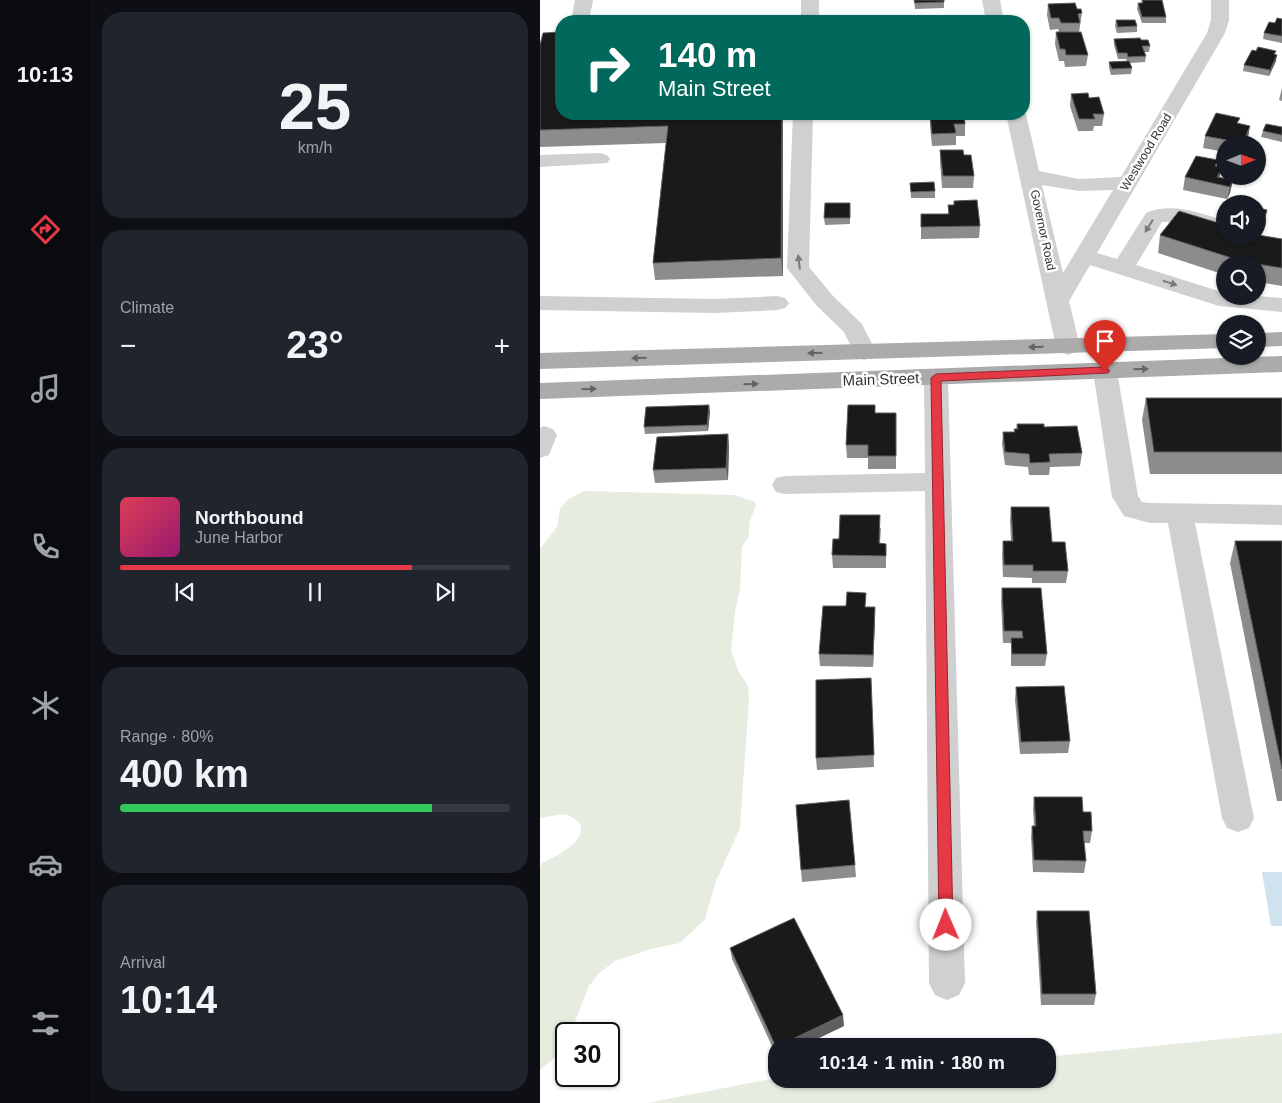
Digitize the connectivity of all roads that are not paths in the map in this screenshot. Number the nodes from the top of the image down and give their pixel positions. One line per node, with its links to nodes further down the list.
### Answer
1 (584, 0): 5 (street)
2 (810, 0): 6 (street)
3 (991, 0): 7 (street)
4 (1220, 0): 13 (street, Westwood Road)
5 (581, 15)
6 (810, 15)
7 (994, 15)
8 (804, 120): 25 (street, one-way to 8)
9 (1017, 120): 12 (street, Governor Road)
10 (600, 159): 11 (street)
11 (540, 161)
12 (1031, 175): 13 (street); 17 (street, Governor Road)
13 (1128, 182): 15 (street, Westwood Road)
14 (1216, 226): 16 (street, one-way to 16)
15 (1084, 256): 16 (street); 17 (street, Westwood Road)
16 (1123, 268): 20 (street, one-way to 20)
17 (1058, 300): 24 (street, Governor Road)
18 (540, 303): 19 (street)
19 (777, 303)
20 (1282, 305)
21 (1282, 339): 22 (main road)
22 (1266, 340)
23 (1216, 341): 24 (main road, Main Street)
24 (1068, 347): 25 (main road, Main Street, one-way to 25)
25 (864, 352): 26 (main road, Main Street, one-way to 26)
26 (540, 361)
27 (1282, 364): 28 (main road, Main Street, one-way to 27)
28 (1105, 371): 29 (main road, Main Street); 33 (street)
29 (936, 378): 30 (main road, Main Street, one-way to 29); 31 (street)
30 (540, 391)
31 (938, 482): 32 (street); 36 (street)
32 (785, 485)
33 (1180, 514): 34 (street); 35 (street)
34 (1282, 515)
35 (1238, 818)
36 (947, 983)

